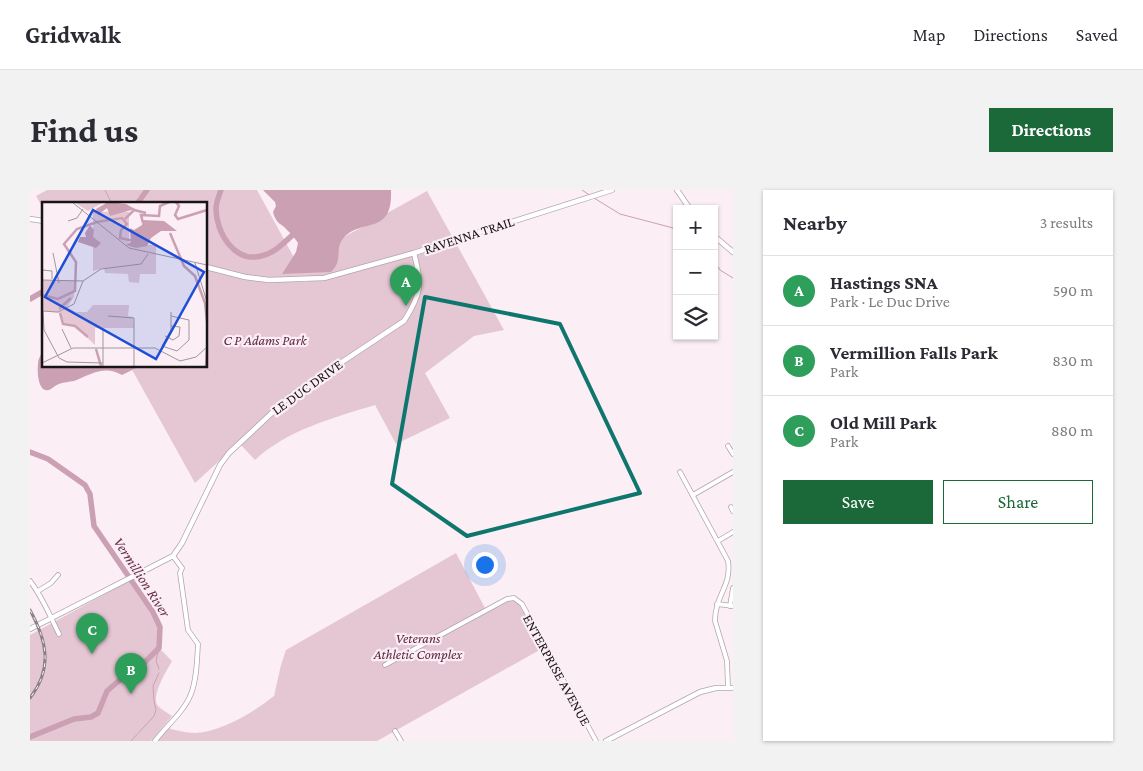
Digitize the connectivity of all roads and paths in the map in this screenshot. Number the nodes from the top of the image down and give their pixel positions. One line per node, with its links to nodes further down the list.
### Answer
1 (612, 190): 6 (street, RAVENNA TRAIL)
2 (676, 190): 3 (street)
3 (687, 205)
4 (718, 239): 5 (street)
5 (733, 252)
6 (414, 253): 7 (street, RAVENNA TRAIL); 15 (street, LE DUC DRIVE)
7 (208, 268)
8 (728, 446): 9 (street)
9 (733, 454)
10 (680, 472): 12 (street)
11 (733, 472): 12 (street)
12 (693, 495): 14 (street)
13 (733, 532): 14 (street)
14 (718, 541): 20 (street)
15 (173, 556): 22 (street); 30 (street)
16 (58, 575): 19 (street)
17 (30, 581): 19 (street)
18 (733, 588): 21 (street)
19 (38, 591): 22 (street)
20 (717, 604): 21 (street); 26 (street)
21 (731, 606)
22 (52, 618): 23 (street); 24 (street)
23 (30, 629)
24 (60, 634)
25 (732, 660): 26 (street)
26 (727, 661): 28 (street)
27 (385, 666): 32 (street, ENTERPRISE AVENUE)
28 (730, 687): 33 (street)
29 (395, 731): 31 (street)
30 (155, 741)
31 (401, 741)
32 (596, 741)
33 (606, 741)

